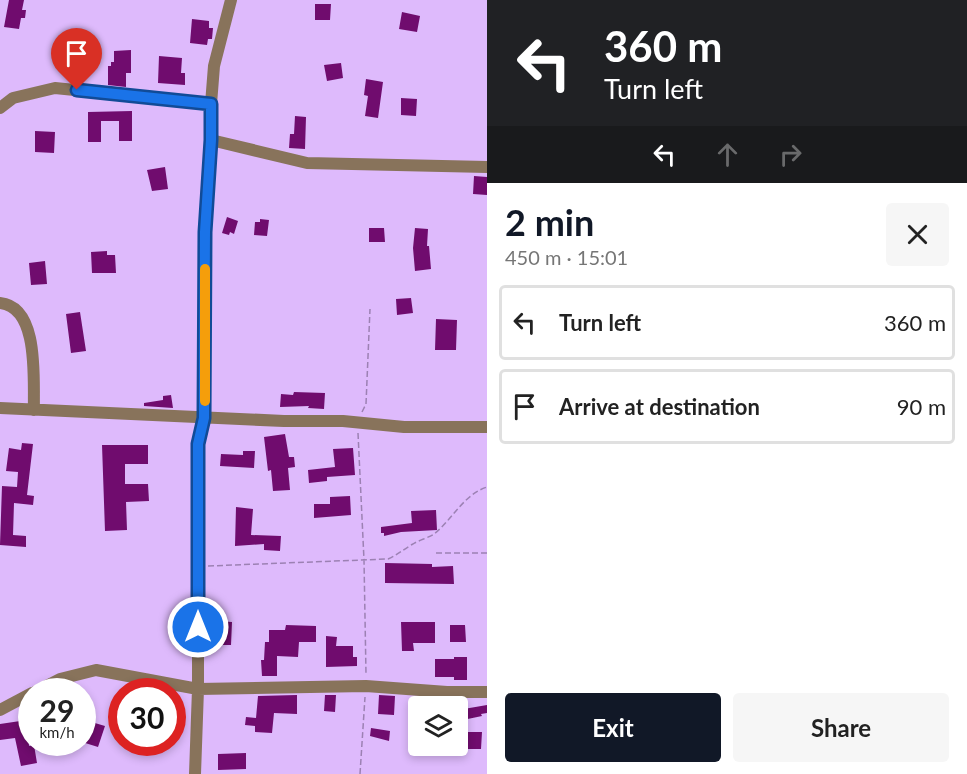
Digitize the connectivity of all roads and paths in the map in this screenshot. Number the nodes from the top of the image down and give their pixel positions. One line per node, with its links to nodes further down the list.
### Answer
1 (231, 0): 2 (street)
2 (211, 104): 3 (street); 4 (street)
3 (0, 108)
4 (211, 140): 5 (street); 10 (street)
5 (487, 167)
6 (0, 303): 9 (street)
7 (370, 309): 11 (path)
8 (0, 408): 9 (street)
9 (34, 410): 10 (street)
10 (204, 418): 11 (street); 17 (street)
11 (357, 422): 12 (street); 16 (path)
12 (487, 427)
13 (487, 487): 16 (path)
14 (436, 553): 15 (path)
15 (487, 553)
16 (364, 560): 17 (path); 19 (path)
17 (199, 566): 20 (street)
18 (64, 678): 20 (street)
19 (366, 686): 20 (street); 21 (street); 25 (path)
20 (198, 689): 24 (street)
21 (487, 692)
22 (18, 700): 23 (street)
23 (0, 710)
24 (195, 774)
25 (360, 774)

